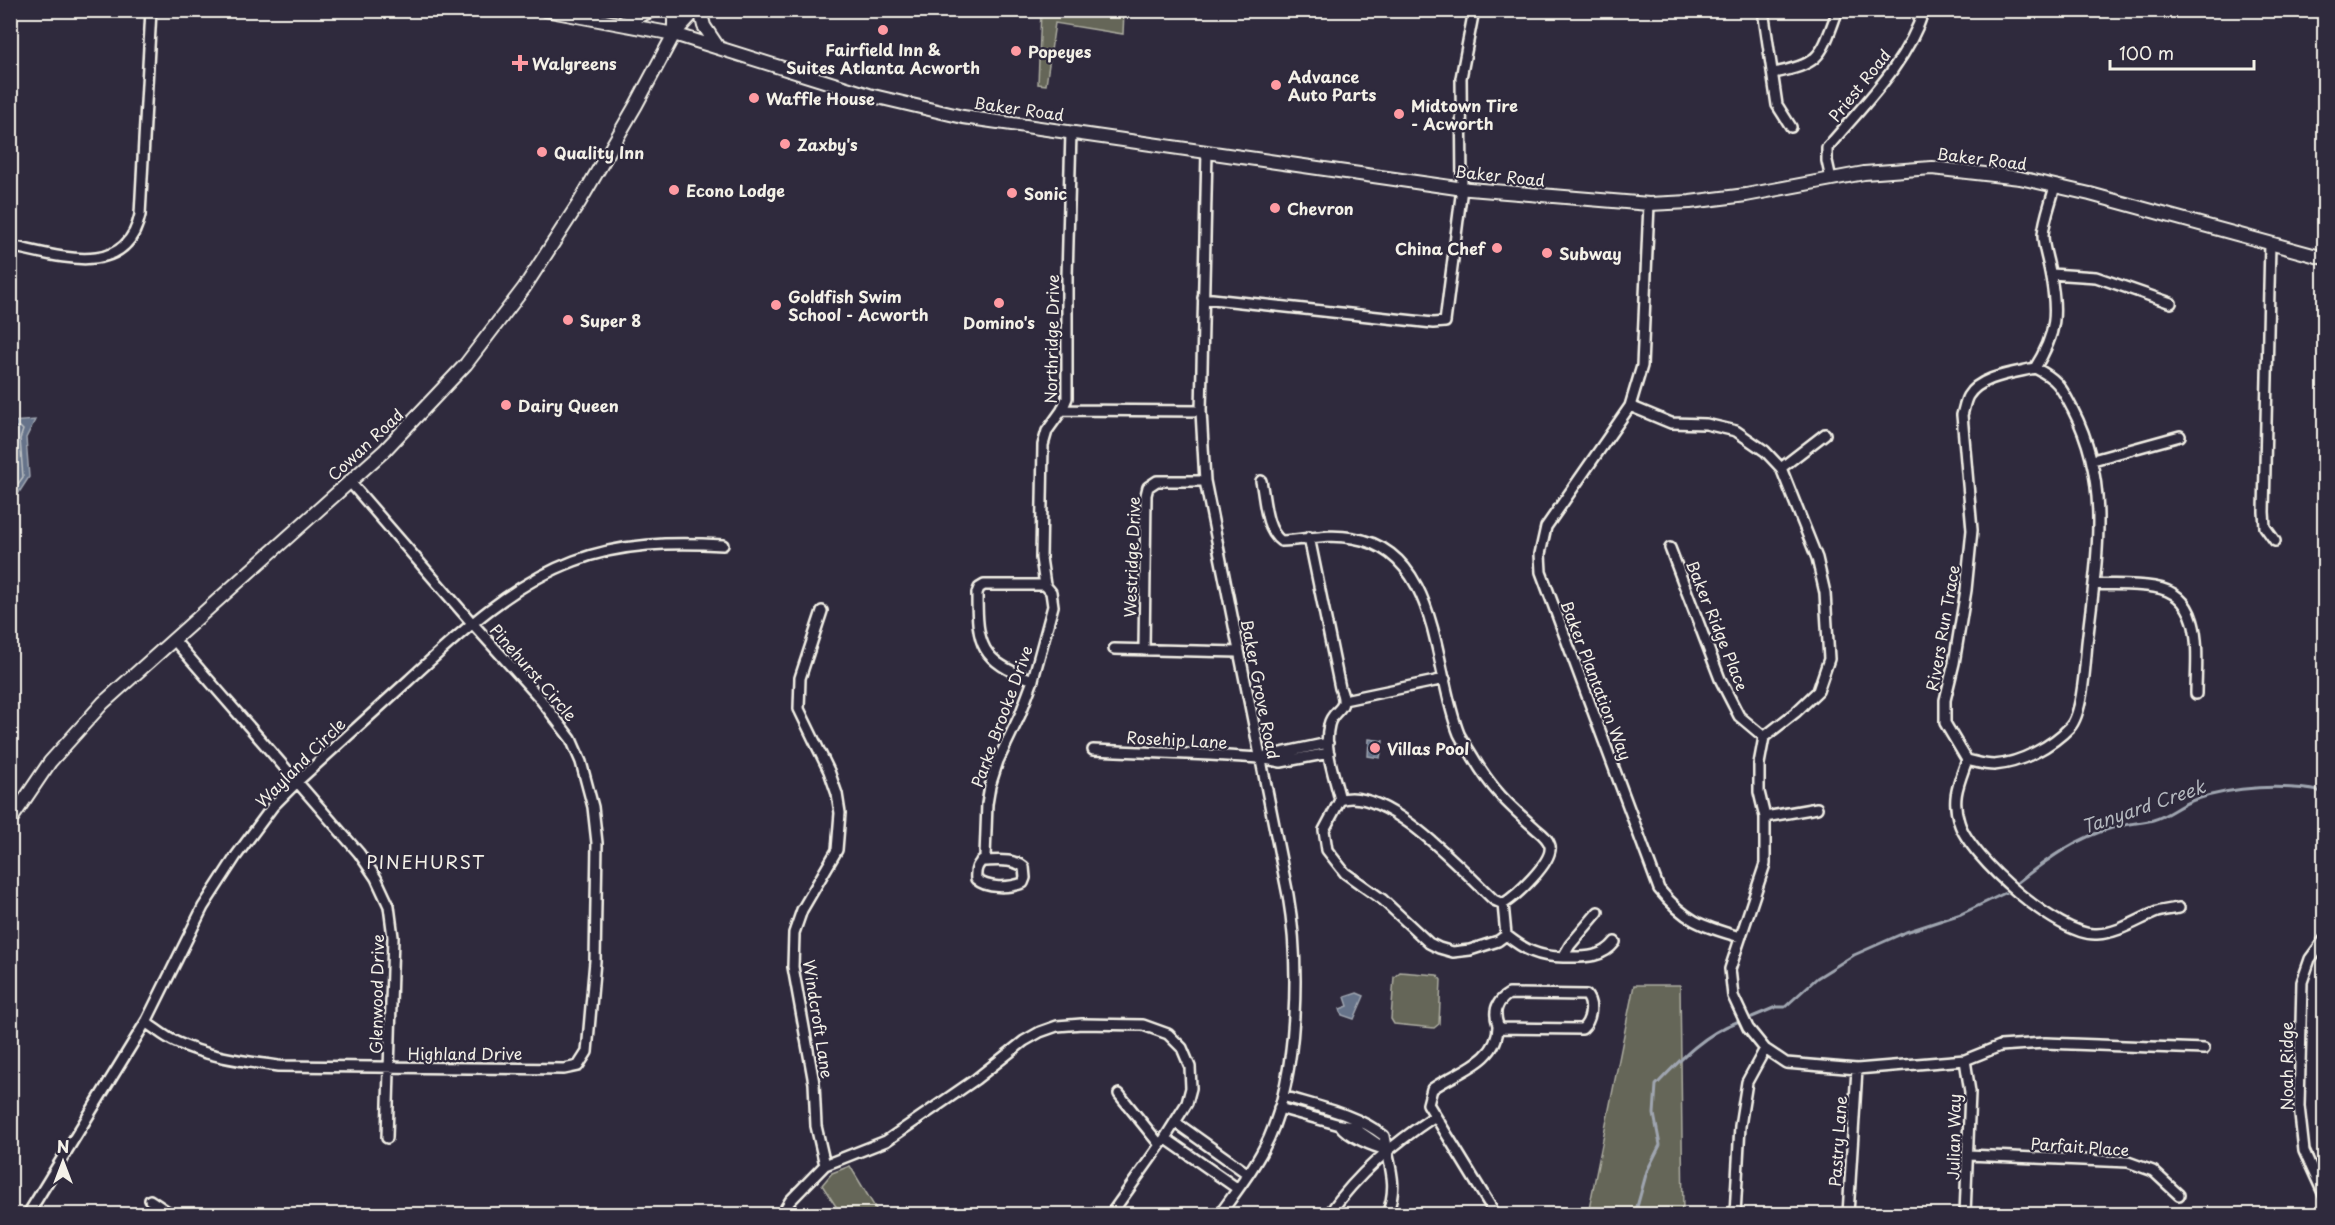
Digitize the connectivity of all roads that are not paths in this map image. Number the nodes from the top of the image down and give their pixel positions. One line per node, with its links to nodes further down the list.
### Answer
1 (151, 10): 22 (street)
2 (545, 10): 10 (main road, Baker Road)
3 (653, 10): 10 (main road)
4 (675, 10): 11 (main road)
5 (698, 10): 11 (main road); 12 (main road)
6 (1474, 10): 19 (street)
7 (1764, 10): 13 (street)
8 (1838, 10): 13 (street)
9 (1924, 10): 17 (street, Priest Road)
10 (618, 24): 11 (main road, Baker Road)
11 (674, 34): 12 (main road, Baker Road); 35 (main road, Cowan Road)
12 (718, 47): 15 (main road, Baker Road)
13 (1773, 73): 14 (street)
14 (1791, 127)
15 (1071, 132): 16 (main road, Baker Road); 29 (street, Northridge Drive)
16 (1208, 152): 19 (main road, Baker Road); 25 (street, Baker Grove Road)
17 (1831, 179): 18 (main road, Baker Road); 20 (main road, Baker Road)
18 (2055, 186): 21 (main road, Baker Road); 24 (street)
19 (1462, 188): 20 (main road, Baker Road); 25 (street)
20 (1649, 204): 28 (street, Baker Plantation Way)
21 (2270, 243): 23 (main road, Baker Road); 39 (street)
22 (10, 246)
23 (2325, 258)
24 (2051, 274): 26 (street); 27 (street)
25 (1203, 298): 30 (street, Baker Grove Road)
26 (2171, 303)
27 (2035, 368): 33 (street); 58 (street, Rivers Run Trace)
28 (1630, 406): 34 (street); 69 (street, Baker Plantation Way)
29 (1062, 410): 30 (street, Northridge Drive); 43 (street, Parke Brooke Drive)
30 (1202, 411): 36 (street, Baker Grove Road)
31 (1825, 434): 34 (street)
32 (2180, 436): 33 (street)
33 (2093, 460): 42 (street)
34 (1781, 468): 54 (street)
35 (350, 481): 45 (street, Pinehurst Circle); 46 (main road, Cowan Road)
36 (1204, 481): 48 (street, Westridge Drive); 49 (street, Baker Grove Road)
37 (1261, 481): 38 (street)
38 (1309, 537): 50 (street); 53 (street)
39 (2275, 541)
40 (723, 545): 45 (street, Wayland Circle)
41 (1670, 548): 54 (street, Baker Ridge Place)
42 (2094, 584): 52 (street); 58 (street)
43 (1045, 585): 51 (street, Parke Brooke Drive); 51 (street)
44 (822, 611): 90 (street, Windcroft Lane)
45 (472, 622): 59 (street, Wayland Circle); 78 (street, Pinehurst Circle)
46 (174, 640): 59 (street, Glenwood Drive); 63 (main road, Cowan Road)
47 (1114, 649): 48 (street)
48 (1144, 650): 49 (street)
49 (1238, 652): 57 (street, Baker Grove Road)
50 (1445, 679): 53 (street); 65 (street)
51 (1032, 680): 64 (street, Parke Brooke Drive)
52 (2196, 694)
53 (1344, 700): 55 (street)
54 (1764, 737): 62 (street)
55 (1329, 748): 57 (street, Rosehip Lane); 60 (street)
56 (1093, 750): 57 (street, Rosehip Lane)
57 (1260, 758): 82 (street, Baker Grove Road)
58 (1967, 760): 66 (street)
59 (298, 781): 73 (street, Wayland Circle); 79 (street, Glenwood Drive)
60 (1340, 800): 65 (street); 68 (street)
61 (1817, 808): 62 (street)
62 (1765, 817): 69 (street)
63 (10, 821)
64 (981, 861): 64 (street, Parke Brooke Drive)
65 (1503, 904): 68 (street)
66 (2179, 908)
67 (1598, 912): 72 (street)
68 (1506, 935): 72 (street)
69 (1740, 937): 75 (street)
70 (2325, 940): 93 (street, Noah Ridge)
71 (1615, 942): 72 (street)
72 (1563, 957)
73 (147, 1020): 79 (street, Highland Drive); 96 (street, Wayland Circle)
74 (1498, 1025): 74 (street); 84 (street)
75 (1765, 1049): 80 (street); 104 (street)
76 (2204, 1049): 77 (street)
77 (1965, 1060): 80 (street); 89 (street, Julian Way)
78 (578, 1066): 79 (street, Highland Drive)
79 (390, 1068): 86 (street, Glenwood Drive)
80 (1857, 1069): 105 (street, Pastry Lane)
81 (1119, 1094): 87 (street)
82 (1282, 1096): 83 (street, Baker Grove Road); 88 (street)
83 (1279, 1108): 88 (street); 91 (street, Baker Grove Road)
84 (1435, 1116): 88 (street); 103 (street)
85 (1175, 1122): 87 (street); 90 (street); 91 (street)
86 (387, 1138)
87 (1163, 1142): 92 (street); 99 (street)
88 (1387, 1150): 101 (street); 102 (street)
89 (1968, 1155): 94 (street, Parfait Place); 106 (street, Julian Way)
90 (825, 1165): 98 (street)
91 (1248, 1174): 92 (street, Baker Grove Road)
92 (1238, 1190): 100 (street, Baker Grove Road)
93 (2325, 1194)
94 (2179, 1195)
95 (150, 1200): 97 (street)
96 (28, 1215)
97 (171, 1215)
98 (783, 1215)
99 (1111, 1215)
100 (1220, 1215)
101 (1329, 1215)
102 (1387, 1215)
103 (1491, 1215)
104 (1735, 1215)
105 (1848, 1215)
106 (1965, 1215)

